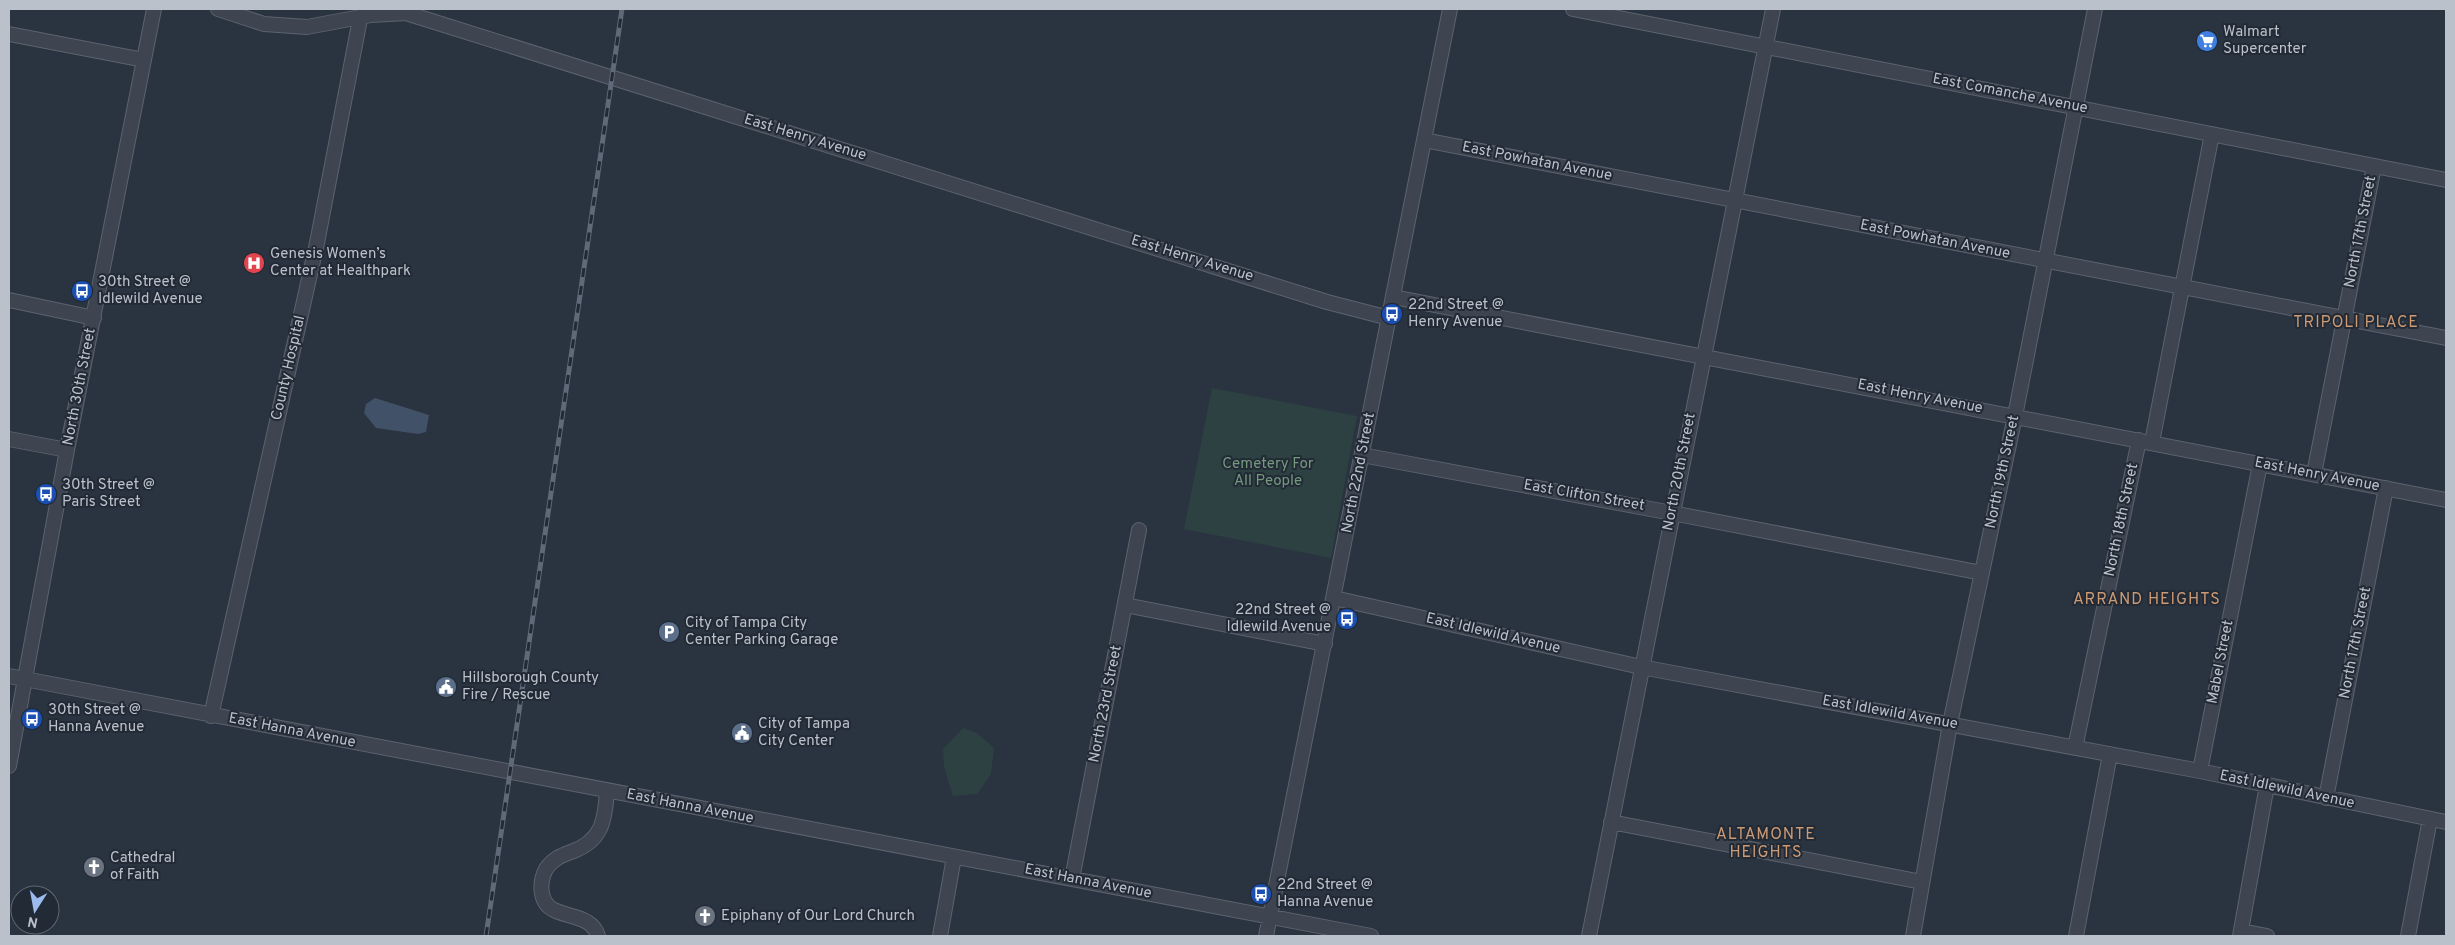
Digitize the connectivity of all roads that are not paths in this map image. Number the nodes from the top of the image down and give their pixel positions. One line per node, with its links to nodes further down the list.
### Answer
1 (154, 9): 10 (street, North 30th Street)
2 (218, 9): 7 (street, East Henry Avenue)
3 (1450, 9): 13 (street, North 22nd Street)
4 (1573, 9): 9 (street, East Comanche Avenue)
5 (1773, 9): 9 (street, North 20th Street)
6 (2095, 9): 11 (street, North 19th Street)
7 (360, 19): 22 (street, East Henry Avenue); 44 (street, County Hospital)
8 (9, 34): 10 (street)
9 (1765, 47): 11 (street, East Comanche Avenue); 16 (street, North 20th Street)
10 (144, 60): 21 (street, North 30th Street)
11 (2075, 106): 12 (street, East Comanche Avenue); 17 (street, North 19th Street)
12 (2212, 134): 14 (street, East Comanche Avenue); 18 (street, North 18th Street)
13 (1424, 140): 16 (street, East Powhatan Avenue); 19 (street, North 22nd Street)
14 (2374, 166): 15 (street, East Comanche Avenue); 23 (street, North 17th Street)
15 (2446, 180)
16 (1734, 202): 17 (street, East Powhatan Avenue); 25 (street, North 20th Street)
17 (2045, 260): 18 (street, East Powhatan Avenue); 26 (street, North 19th Street)
18 (2183, 287): 23 (street, East Powhatan Avenue); 28 (street, North 18th Street)
19 (1393, 297): 22 (street, North 22nd Street); 25 (street, East Henry Avenue)
20 (9, 300): 21 (street)
21 (94, 318): 29 (street, North 30th Street)
22 (1389, 318): 30 (street, North 22nd Street)
23 (2344, 318): 24 (street, East Powhatan Avenue); 32 (street, North 17th Street)
24 (2446, 338)
25 (1704, 355): 26 (street, East Henry Avenue); 35 (street, North 20th Street)
26 (2015, 416): 28 (street, East Henry Avenue); 37 (street, North 19th Street)
27 (9, 439): 29 (street)
28 (2146, 441): 31 (street, East Henry Avenue); 46 (street, North 18th Street)
29 (67, 450): 43 (street, North 30th Street)
30 (1362, 455): 35 (street, East Clifton Street); 38 (street, North 22nd Street)
31 (2260, 464): 32 (street, East Henry Avenue); 49 (street, Mabel Street)
32 (2314, 474): 33 (street, East Henry Avenue)
33 (2386, 488): 34 (street, East Henry Avenue); 52 (street, North 17th Street)
34 (2446, 500)
35 (1672, 512): 37 (street, East Clifton Street); 41 (street, North 20th Street)
36 (1139, 530): 39 (street, North 23rd Street)
37 (1982, 574): 45 (street, North 19th Street)
38 (1334, 598): 40 (street, North 22nd Street); 41 (street, East Idlewild Avenue)
39 (1125, 605): 40 (street); 57 (street, North 23rd Street)
40 (1325, 644): 59 (street, North 22nd Street)
41 (1641, 667): 45 (street, East Idlewild Avenue); 54 (street, North 20th Street)
42 (9, 676): 43 (street, East Hanna Avenue)
43 (26, 679): 44 (street, East Hanna Avenue); 48 (street, North 30th Street)
44 (211, 716): 51 (street, East Hanna Avenue)
45 (1950, 724): 46 (street, East Idlewild Avenue); 58 (street, North 19th Street)
46 (2075, 748): 47 (street, East Idlewild Avenue)
47 (2110, 754): 49 (street, East Idlewild Avenue); 67 (street)
48 (9, 766)
49 (2200, 771): 50 (street, East Idlewild Avenue)
50 (2267, 785): 52 (street, East Idlewild Avenue); 60 (street)
51 (607, 791): 56 (street, East Hanna Avenue); 61 (street)
52 (2326, 798): 53 (street, East Idlewild Avenue)
53 (2430, 819): 55 (street, East Idlewild Avenue); 69 (street)
54 (1611, 822): 58 (street); 65 (street, North 20th Street)
55 (2446, 822)
56 (954, 857): 57 (street, East Hanna Avenue); 62 (street)
57 (1072, 879): 59 (street, East Hanna Avenue)
58 (1922, 882): 66 (street, North 19th Street)
59 (1270, 917): 63 (street, North 22nd Street); 64 (street, East Hanna Avenue)
60 (2240, 934): 68 (street)
61 (598, 936)
62 (940, 936)
63 (1266, 936)
64 (1371, 936)
65 (1589, 936)
66 (1913, 936)
67 (2076, 936)
68 (2267, 936)
69 (2408, 936)

